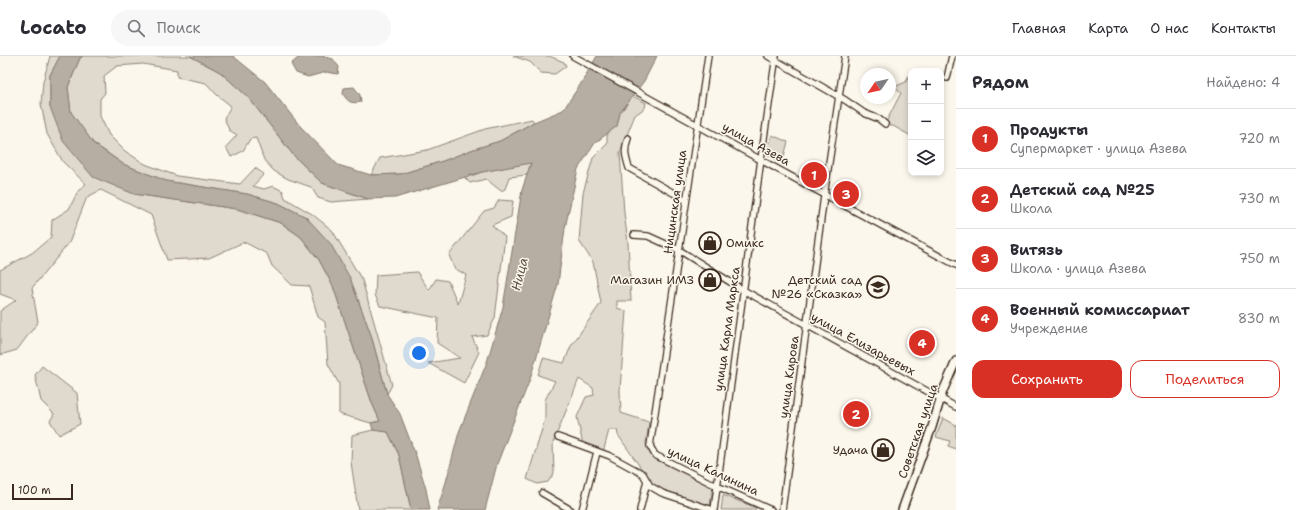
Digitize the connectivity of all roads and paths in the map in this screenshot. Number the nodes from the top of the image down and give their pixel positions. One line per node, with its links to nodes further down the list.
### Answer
1 (573, 56): 9 (street, улица Азева)
2 (708, 56): 9 (street, Ницинская улица)
3 (768, 56): 6 (street)
4 (845, 56): 8 (street, улица Кирова)
5 (952, 56): 7 (street)
6 (776, 58): 8 (street); 12 (street, улица Карла Маркса)
7 (947, 78)
8 (840, 98): 10 (street); 13 (street, улица Кирова)
9 (698, 124): 12 (street, улица Азева); 14 (street, Ницинская улица)
10 (885, 124)
11 (628, 138): 14 (street)
12 (761, 159): 13 (street, улица Азева); 18 (street, улица Карла Маркса)
13 (824, 196): 17 (street, улица Азева); 19 (street, улица Кирова)
14 (686, 200): 16 (street, Ницинская улица)
15 (634, 235): 16 (street, улица Елизарьевых)
16 (679, 250): 18 (street, улица Елизарьевых); 24 (street, Ницинская улица)
17 (956, 265)
18 (743, 290): 19 (street, улица Елизарьевых); 27 (street, улица Карла Маркса)
19 (807, 326): 21 (street, улица Елизарьевых); 34 (street, улица Кирова)
20 (956, 361): 21 (main road, Советская улица)
21 (941, 399): 22 (street, улица Елизарьевых); 35 (main road, Советская улица)
22 (956, 406)
23 (558, 438): 25 (street)
24 (650, 446): 27 (street, улица Калинина)
25 (598, 452): 26 (street); 30 (street)
26 (647, 481): 31 (street); 32 (street)
27 (717, 486): 32 (street, улица Карла Маркса); 33 (street, улица Калинина)
28 (542, 493): 29 (street)
29 (571, 510)
30 (582, 510)
31 (640, 510)
32 (714, 510)
33 (771, 510)
34 (782, 510)
35 (902, 510)

